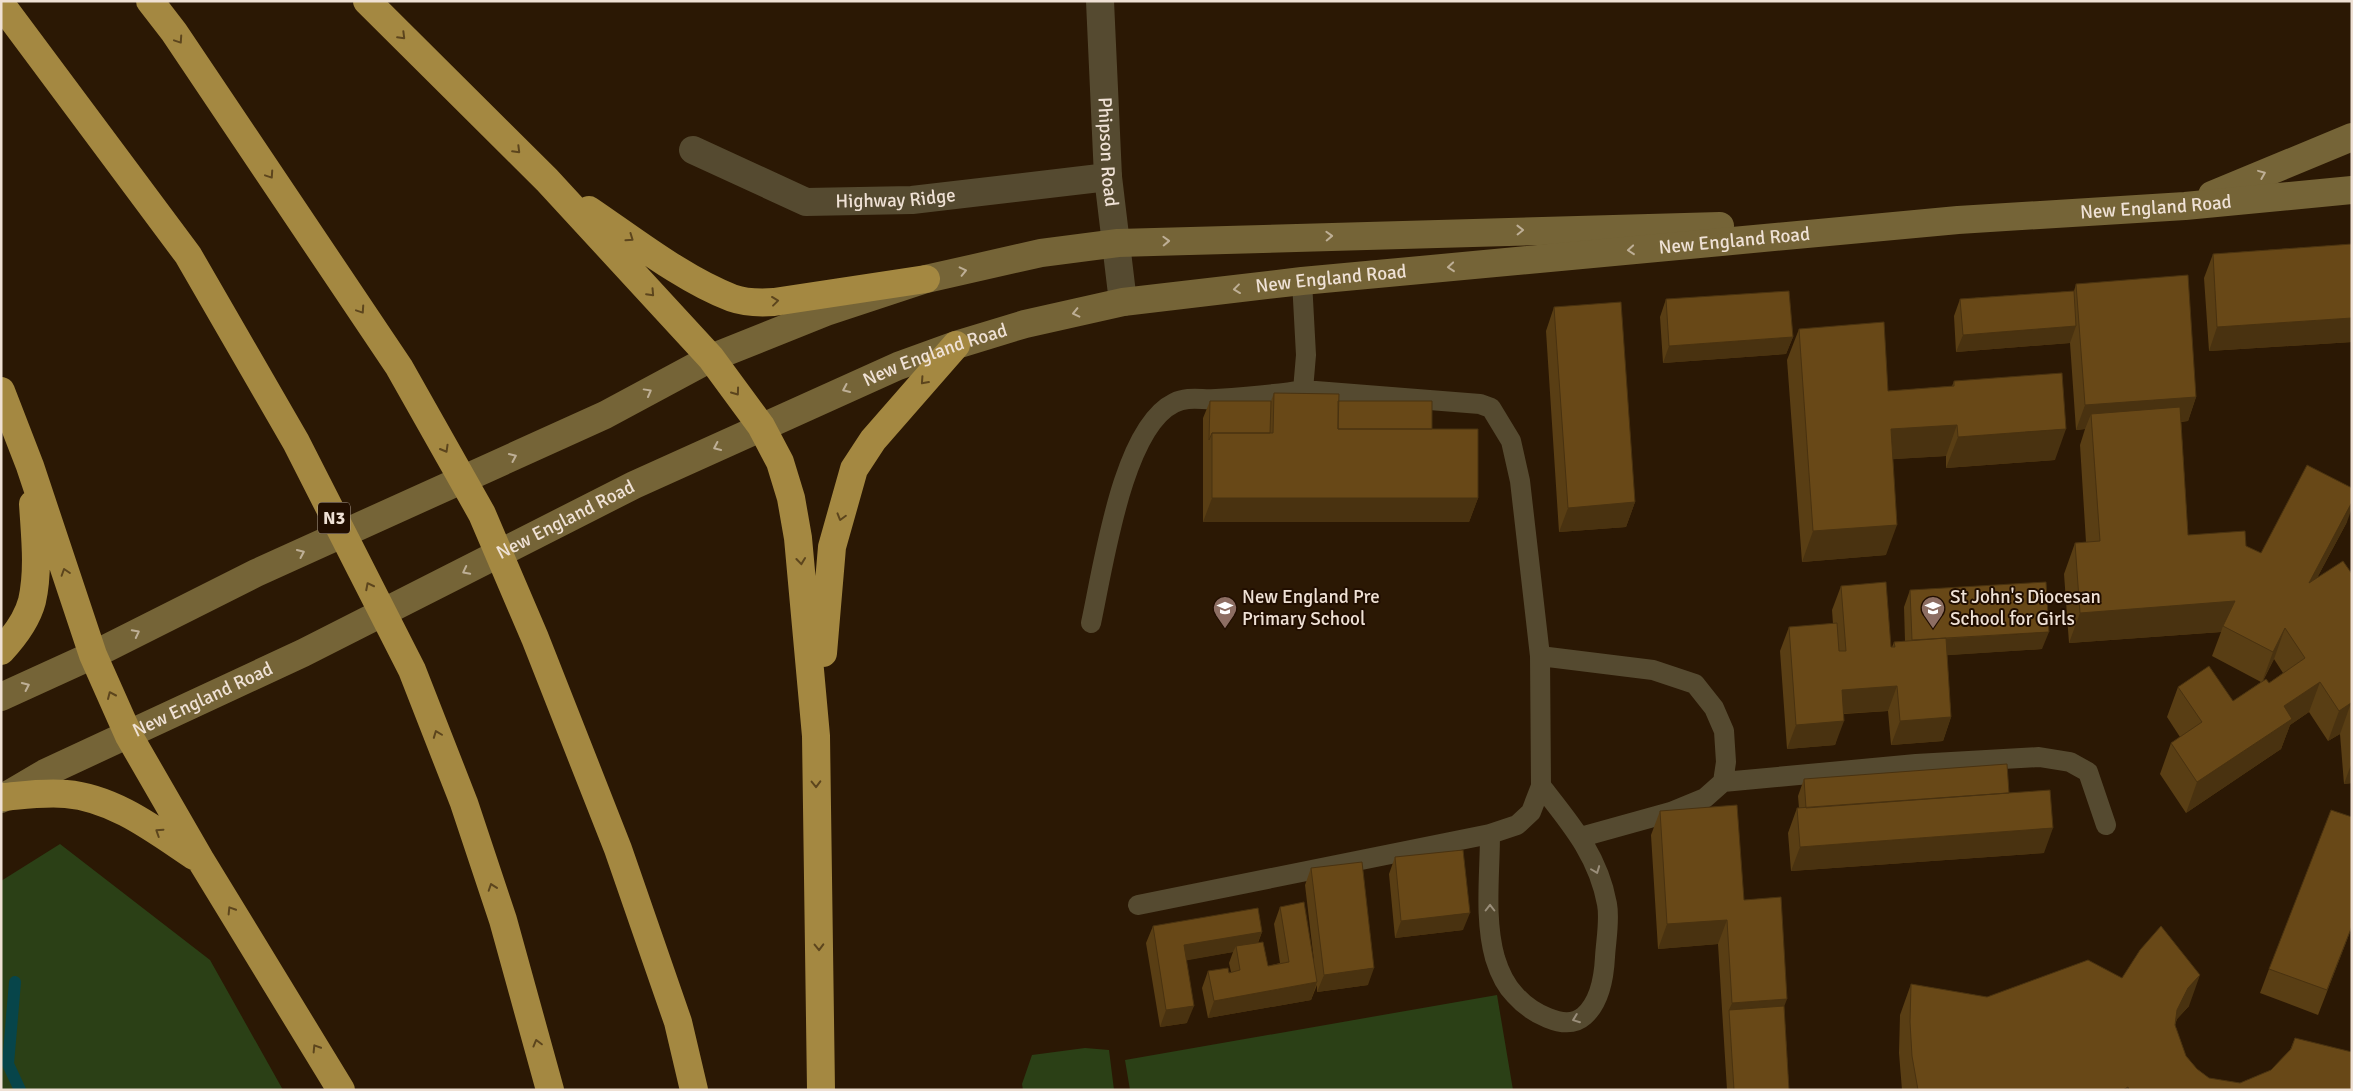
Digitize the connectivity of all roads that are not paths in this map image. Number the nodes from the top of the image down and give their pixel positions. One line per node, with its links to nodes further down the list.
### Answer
1 (150, 1): 41 (highway, one-way to 41)
2 (367, 1): 8 (highway, one-way to 8)
3 (1100, 1): 7 (street, Phipson Road)
4 (1, 4): 40 (highway, N3, one-way to 4)
5 (2352, 137): 10 (street, one-way to 5)
6 (693, 150): 7 (street, Highway Ridge)
7 (1108, 177): 13 (street, Phipson Road)
8 (547, 180): 15 (highway, one-way to 15); 19 (highway, one-way to 19)
9 (2352, 190): 10 (street, New England Road)
10 (2185, 206): 11 (street, New England Road)
11 (1958, 220): 12 (street, New England Road, one-way to 11); 14 (street, New England Road, one-way to 14)
12 (1436, 232): 13 (street, New England Road, one-way to 12); 14 (street)
13 (1118, 243): 15 (street, New England Road, one-way to 13); 17 (street, Phipson Road)
14 (1492, 263): 16 (street, New England Road, one-way to 16)
15 (926, 280): 19 (street, New England Road)
16 (1302, 281): 17 (street, New England Road, one-way to 17); 21 (lane)
17 (1123, 302): 18 (street, New England Road, one-way to 18)
18 (956, 345): 22 (street, New England Road, one-way to 22); 30 (highway, one-way to 30)
19 (711, 358): 22 (highway, one-way to 22); 26 (street, New England Road, one-way to 19)
20 (1, 390): 23 (highway)
21 (1303, 390): 24 (lane); 27 (lane)
22 (761, 426): 29 (street, New England Road, one-way to 29); 30 (highway, one-way to 30)
23 (30, 466): 25 (highway); 26 (highway, one-way to 23)
24 (1091, 623)
25 (1, 651)
26 (93, 655): 28 (street, New England Road, one-way to 26); 29 (highway, one-way to 26)
27 (1540, 656): 31 (lane); 32 (lane)
28 (1, 697)
29 (129, 736): 33 (street, New England Road); 37 (highway)
30 (816, 736): 42 (highway, one-way to 42)
31 (1723, 782): 34 (lane); 36 (lane)
32 (1541, 786): 35 (lane); 36 (lane)
33 (3, 798): 37 (highway, one-way to 33)
34 (2106, 825)
35 (1490, 834): 36 (lane, one-way to 35); 38 (lane)
36 (1581, 837)
37 (200, 859): 39 (highway, one-way to 37)
38 (1138, 905)
39 (341, 1090)
40 (550, 1090)
41 (694, 1090)
42 (821, 1090)

